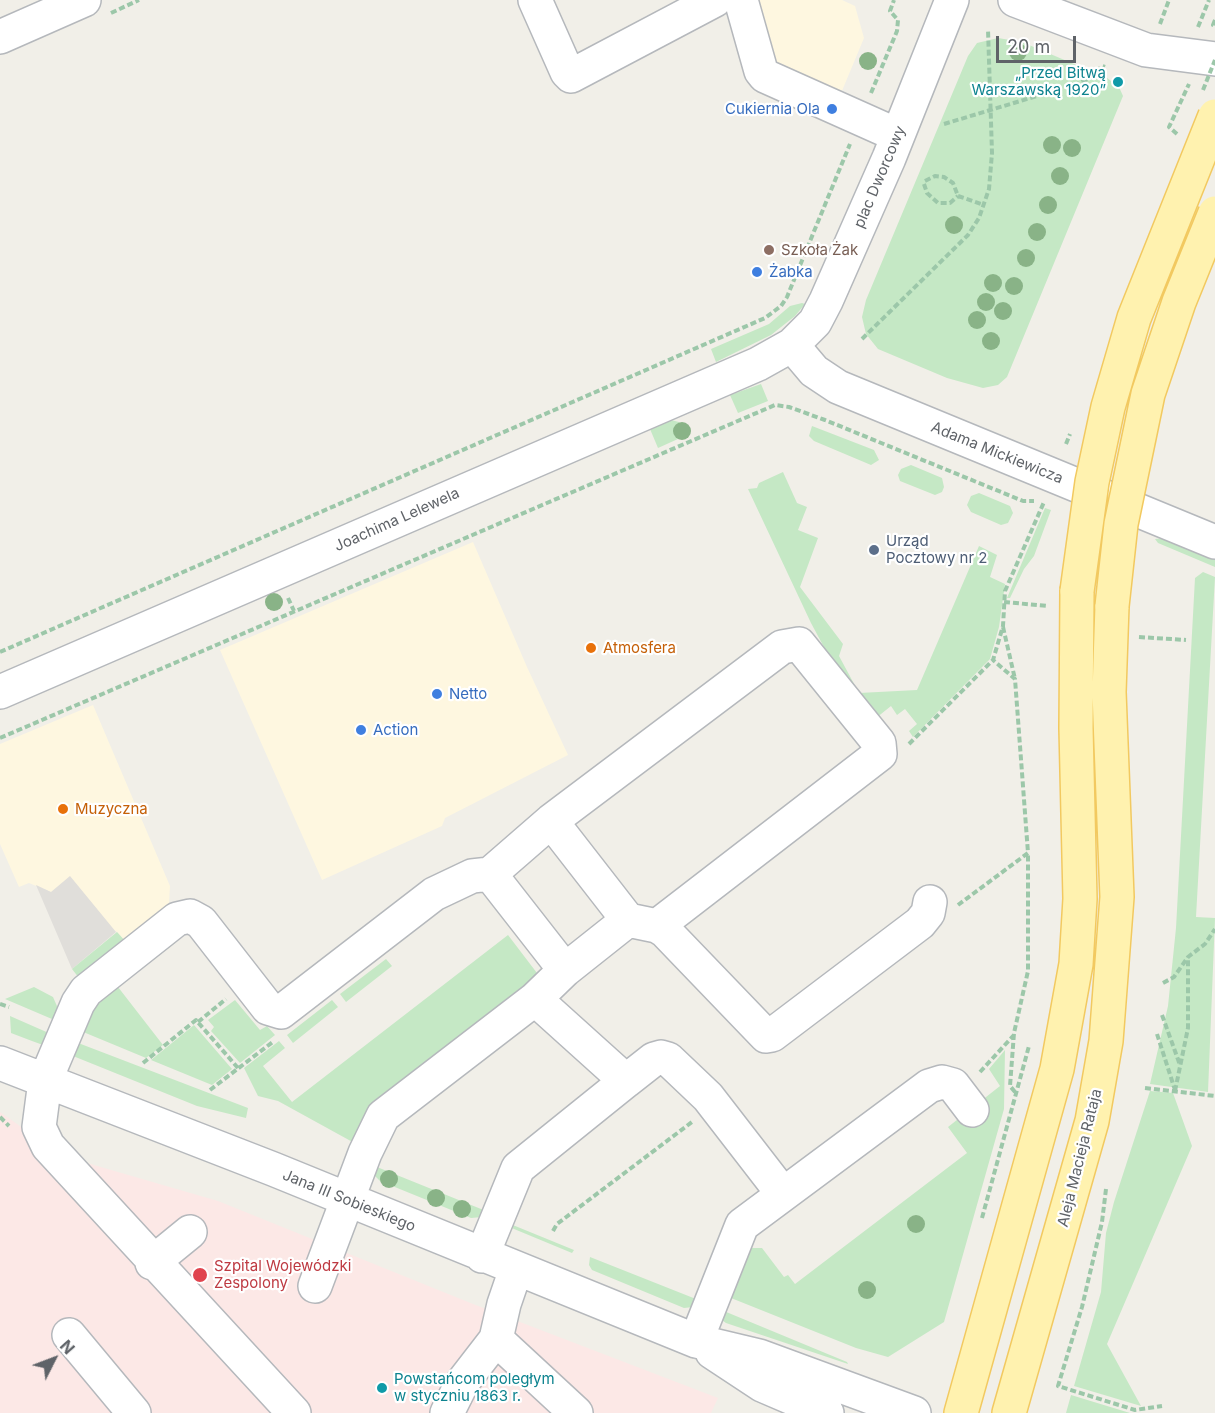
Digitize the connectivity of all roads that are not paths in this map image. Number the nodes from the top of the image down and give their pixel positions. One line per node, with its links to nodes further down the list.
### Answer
1 (84, 0): 7 (street)
2 (535, 0): 3 (street)
3 (715, 0)
4 (741, 0): 10 (street)
5 (952, 0): 10 (street, plac Dworcowy)
6 (1015, 0): 8 (street)
7 (0, 37)
8 (1215, 59)
9 (1215, 116): 41 (main road, bridge)
10 (897, 135): 12 (street, plac Dworcowy)
11 (1215, 213): 42 (main road, Aleja Macieja Rataja, bridge)
12 (792, 345): 13 (street, Adama Mickiewicza); 14 (street, Joachima Lelewela)
13 (1215, 542)
14 (0, 692)
15 (551, 821): 16 (street); 18 (street); 18 (street)
16 (490, 874): 19 (street); 22 (street)
17 (940, 906): 18 (street)
18 (643, 923): 19 (street)
19 (566, 970): 20 (street)
20 (535, 999): 23 (street); 26 (street)
21 (0, 1063): 22 (street, Jana III Sobieskiego)
22 (45, 1081): 26 (street, Jana III Sobieskiego); 29 (street)
23 (626, 1081): 25 (street); 28 (street)
24 (972, 1110): 25 (street)
25 (783, 1194): 34 (street)
26 (346, 1200): 28 (street, Jana III Sobieskiego); 31 (street)
27 (190, 1232): 29 (street)
28 (483, 1256): 30 (street, Jana III Sobieskiego)
29 (152, 1263): 36 (street)
30 (516, 1269): 33 (street); 34 (street, Jana III Sobieskiego)
31 (315, 1286)
32 (69, 1335): 35 (street)
33 (496, 1339): 37 (street); 38 (street)
34 (696, 1341): 39 (street, Jana III Sobieskiego); 40 (street, Jana III Sobieskiego)
35 (134, 1413)
36 (294, 1413)
37 (447, 1413)
38 (576, 1413)
39 (827, 1413)
40 (914, 1413)
41 (961, 1413)
42 (1009, 1413)

